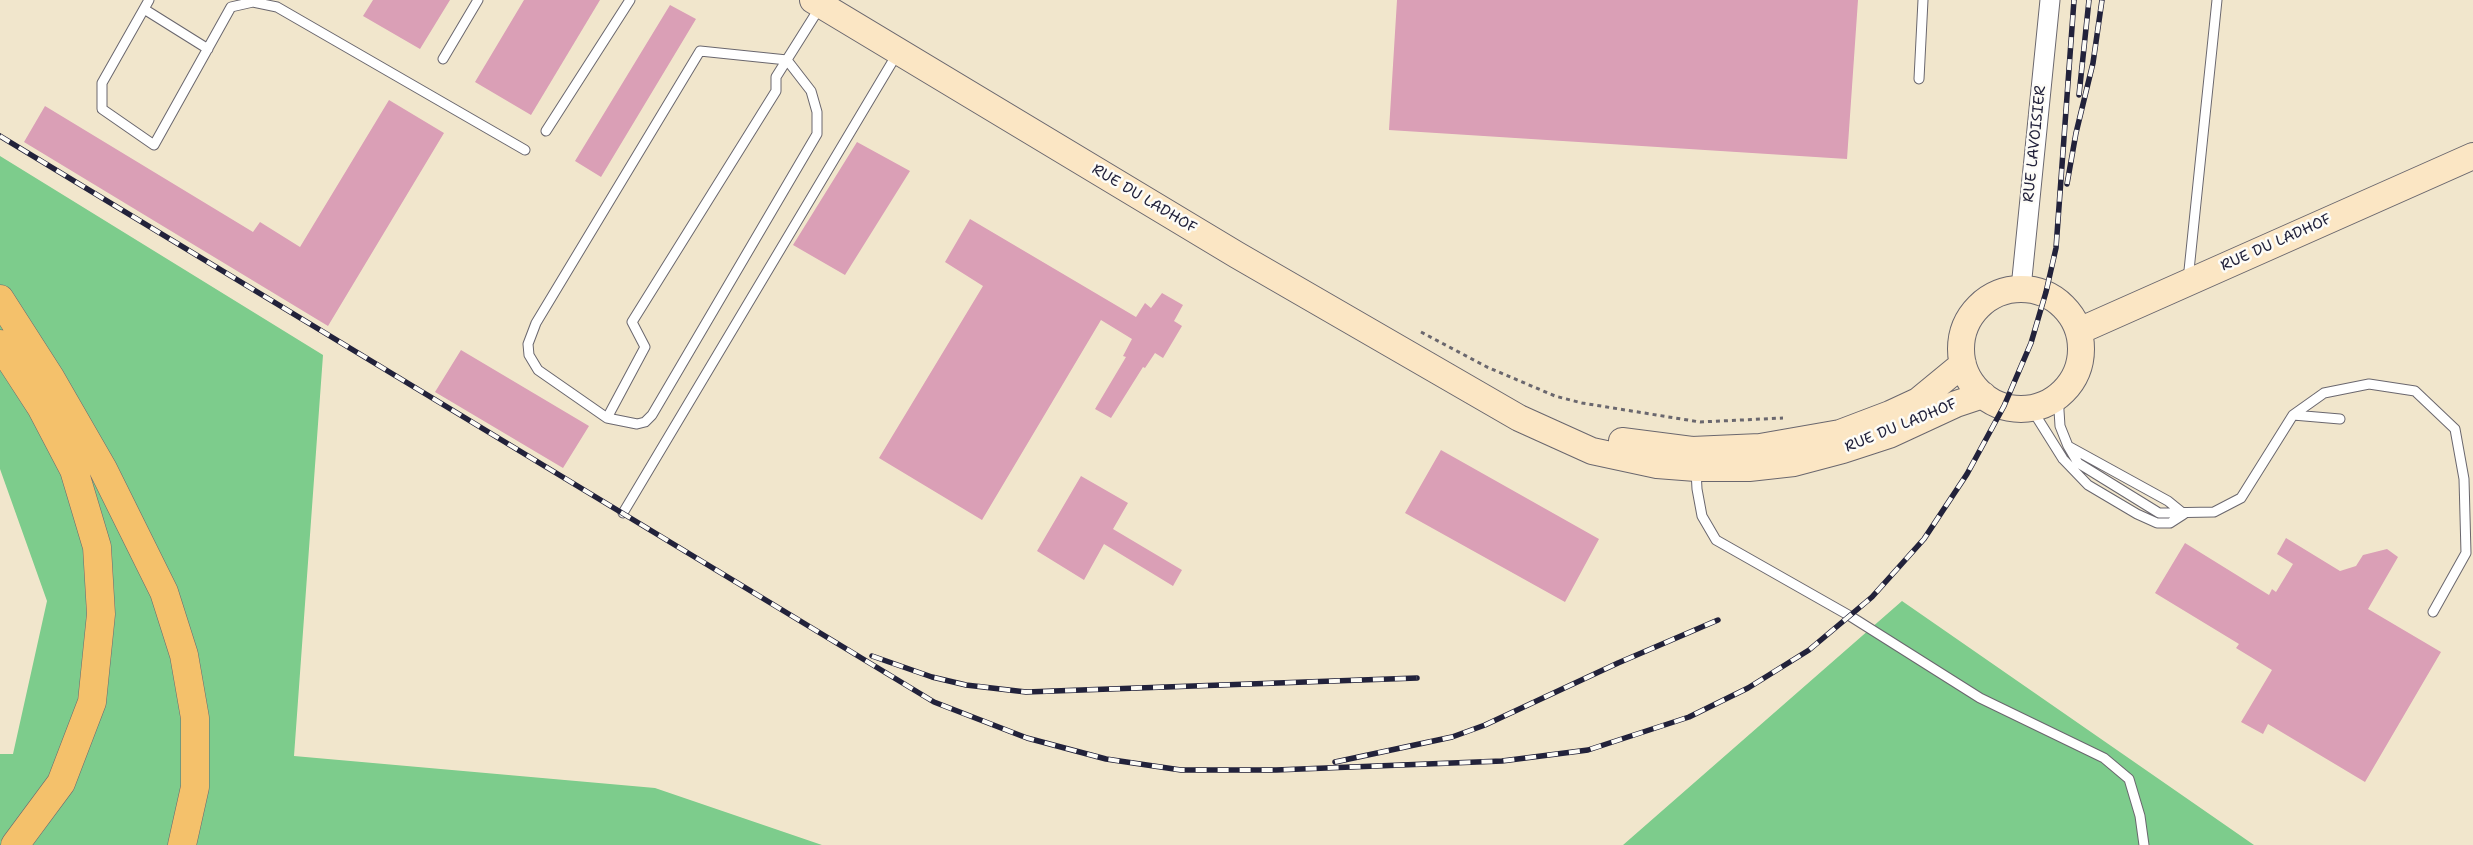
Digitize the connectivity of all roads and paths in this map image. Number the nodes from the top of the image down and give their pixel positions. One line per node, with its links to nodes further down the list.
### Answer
1 (149, 0): 8 (lane)
2 (478, 0): 11 (lane)
3 (630, 0): 14 (lane)
4 (1923, 0): 13 (lane)
5 (2050, 0): 18 (street, RUE LAVOISIER)
6 (2217, 0): 17 (lane)
7 (818, 2): 10 (main road, RUE DU LADHOF); 12 (lane)
8 (144, 9): 9 (lane); 9 (lane)
9 (208, 49): 15 (lane)
10 (899, 52): 24 (main road, RUE DU LADHOF); 35 (lane)
11 (443, 59)
12 (787, 60): 31 (lane); 31 (lane); 31 (lane)
13 (1919, 79)
14 (546, 131)
15 (526, 150)
16 (2473, 156): 17 (main road, RUE DU LADHOF)
17 (2188, 283): 21 (main road, RUE DU LADHOF)
18 (2021, 288): 21 (main road); 23 (main road)
19 (0, 299): 22 (highway)
20 (1417, 330): 30 (path)
21 (2079, 331): 26 (main road)
22 (9, 343): 27 (highway)
23 (1963, 364): 24 (main road, RUE DU LADHOF); 25 (main road)
24 (1476, 393): 34 (main road, RUE DU LADHOF)
25 (1982, 395): 28 (main road); 34 (main road, RUE DU LADHOF)
26 (2058, 395): 28 (main road); 33 (lane)
27 (53, 405): 38 (highway); 39 (highway)
28 (2031, 408): 36 (lane)
29 (2293, 415): 32 (lane); 36 (lane); 37 (lane)
30 (1790, 416)
31 (607, 418)
32 (2340, 419)
33 (2068, 446): 36 (lane); 36 (lane)
34 (1696, 468): 40 (lane)
35 (623, 513)
36 (2184, 514)
37 (2433, 612)
38 (15, 845)
39 (182, 845)
40 (2144, 845)

